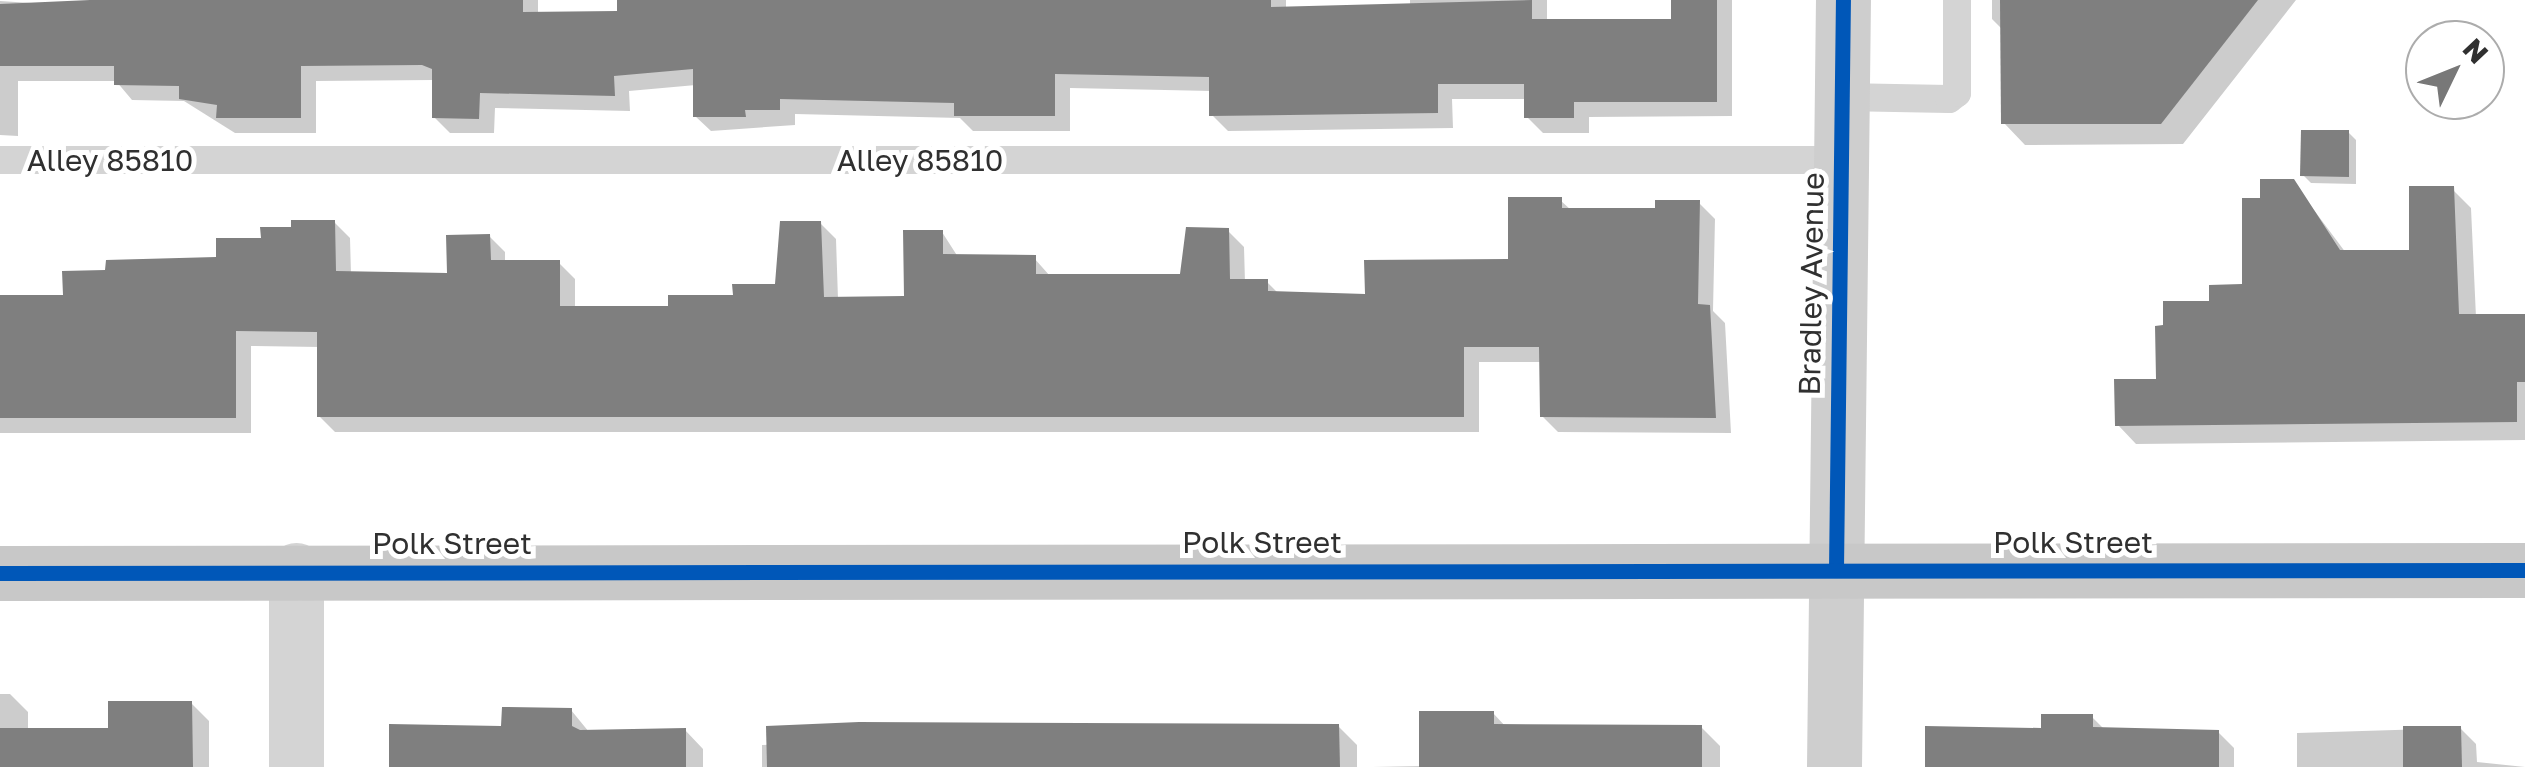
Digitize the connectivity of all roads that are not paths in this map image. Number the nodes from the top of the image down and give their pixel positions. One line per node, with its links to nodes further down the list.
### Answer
1 (1842, 0): 3 (street, Bradley Avenue)
2 (1957, 0): 3 (lane)
3 (1841, 97): 5 (street, Bradley Avenue)
4 (0, 160): 5 (lane, Alley 85810)
5 (1840, 160): 6 (street, Bradley Avenue)
6 (1836, 569): 7 (main road, Polk Street); 8 (main road, Polk Street); 11 (street, Bradley Avenue)
7 (296, 570): 9 (main road, Polk Street); 10 (street)
8 (2525, 570)
9 (0, 574)
10 (296, 767)
11 (1834, 767)

